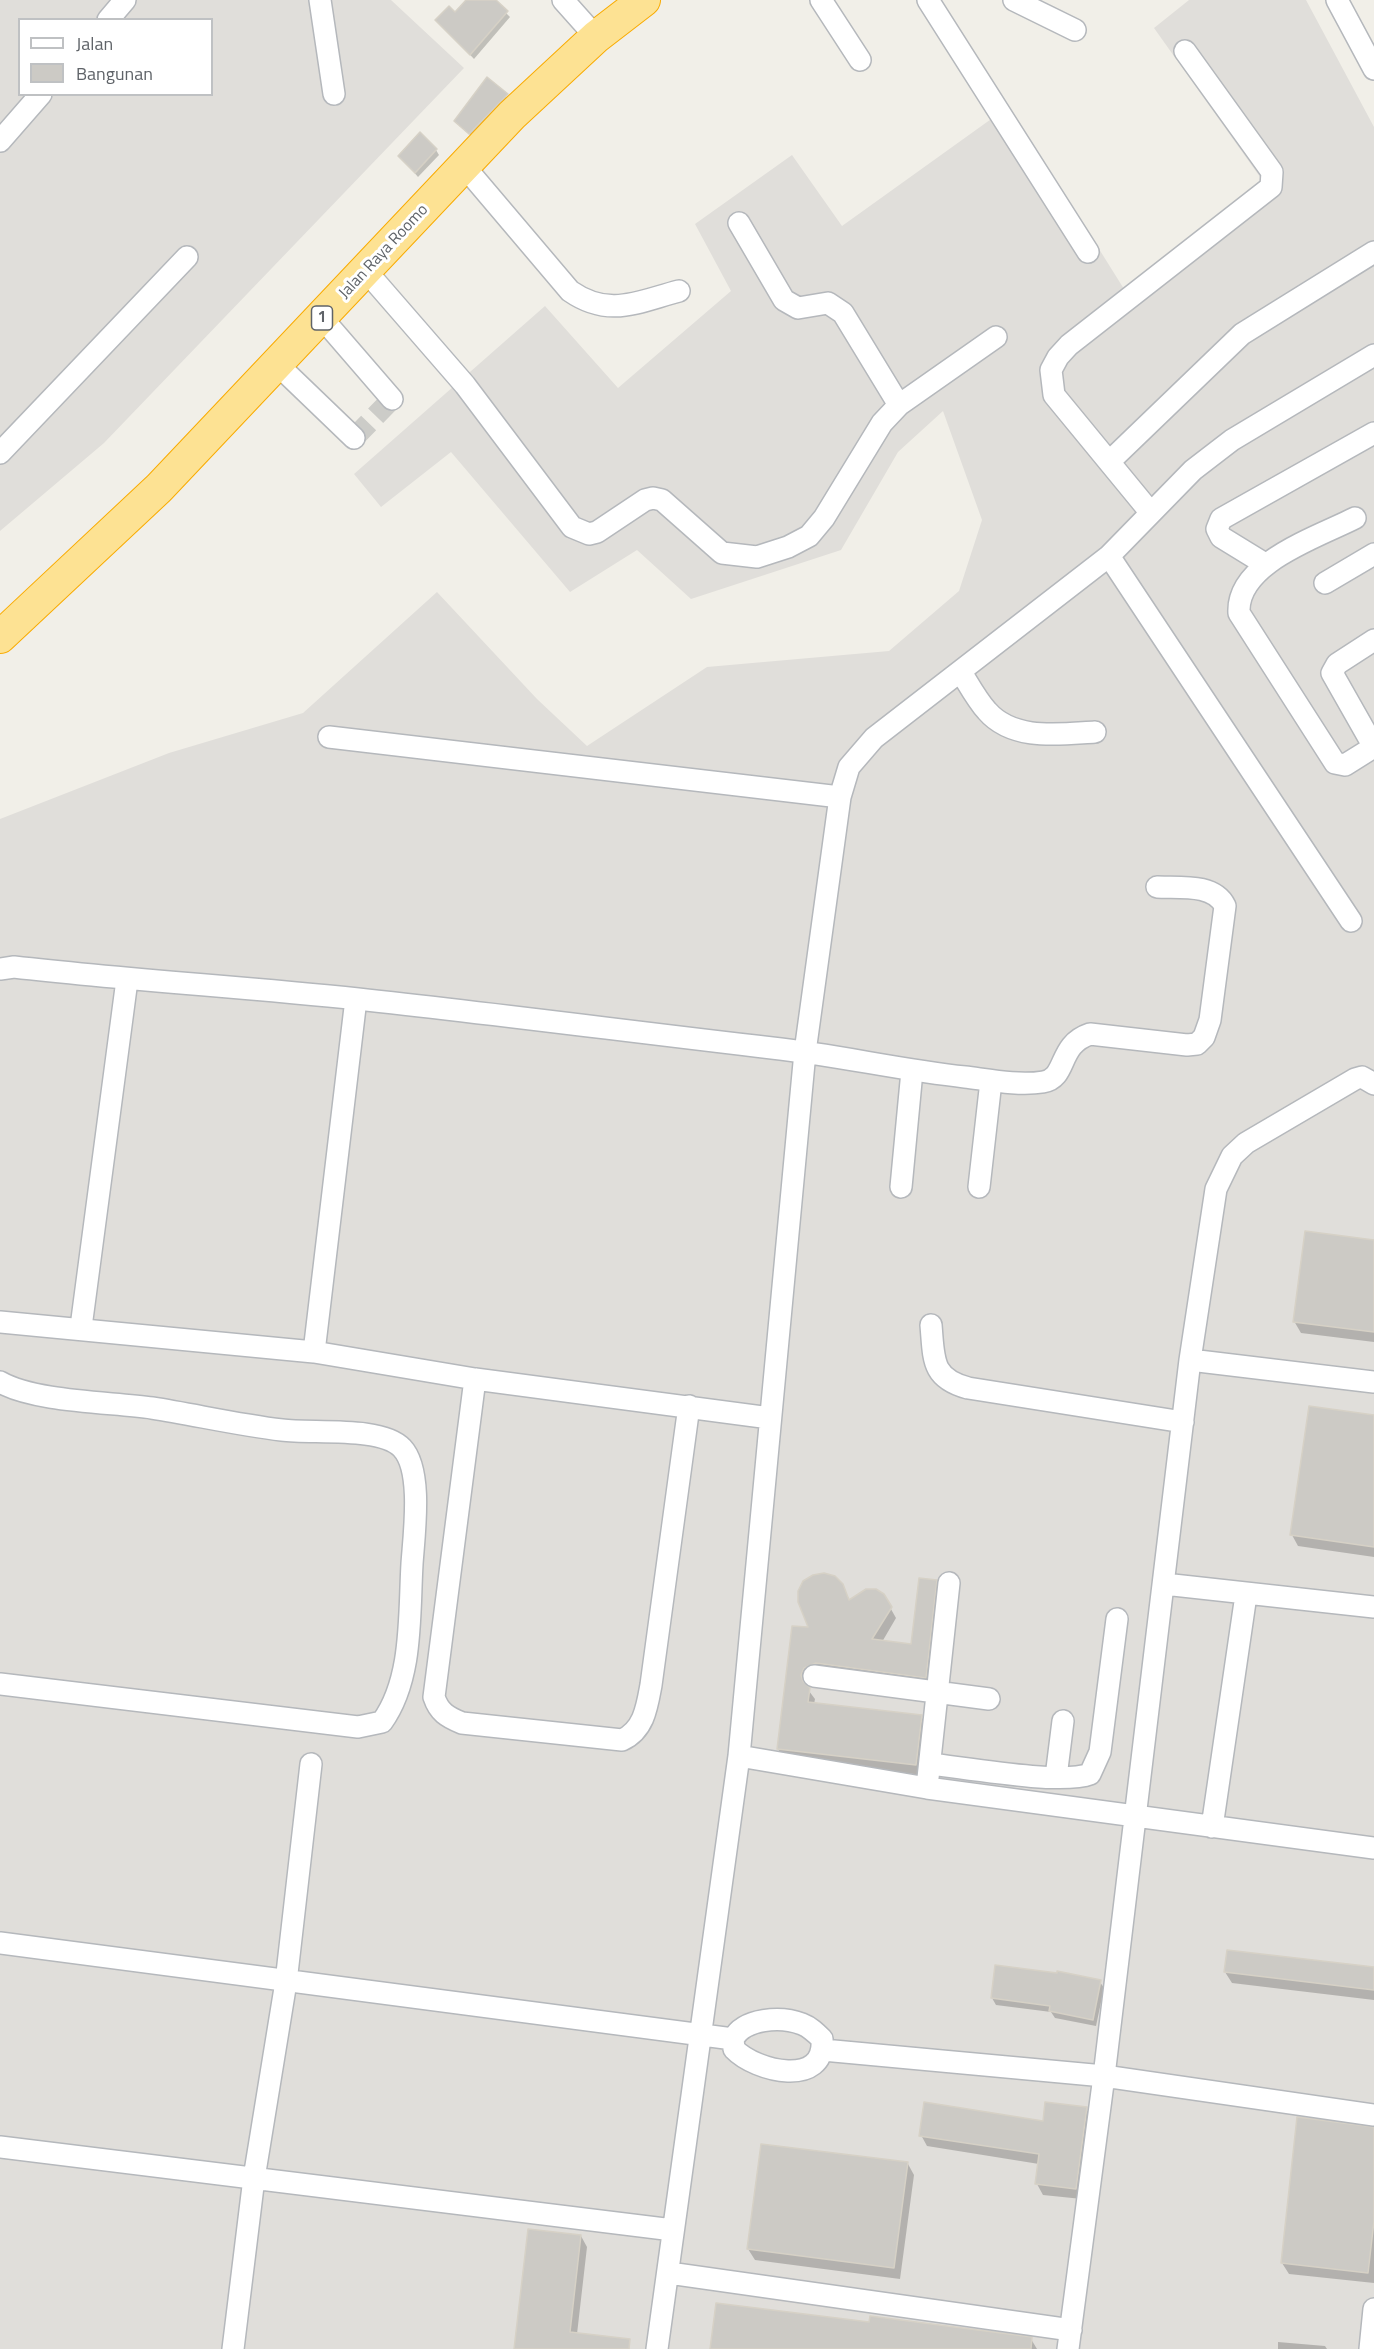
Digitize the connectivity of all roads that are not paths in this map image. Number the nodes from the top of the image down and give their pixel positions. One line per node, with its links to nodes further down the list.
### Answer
1 (125, 0): 9 (street)
2 (320, 0): 15 (street)
3 (562, 0): 11 (street)
4 (644, 0): 11 (highway, Jalan Raya Roomo / 1)
5 (821, 0): 13 (street)
6 (928, 0): 20 (street)
7 (1014, 0): 10 (street)
8 (1337, 0): 14 (street)
9 (110, 18)
10 (1075, 30)
11 (596, 37): 18 (highway, Jalan Raya Roomo / 1)
12 (1185, 51): 34 (street)
13 (860, 60)
14 (1374, 69)
15 (334, 94)
16 (39, 96): 17 (street)
17 (0, 141)
18 (464, 166): 23 (highway, Jalan Raya Roomo / 1); 24 (street)
19 (739, 223): 30 (street)
20 (1088, 252)
21 (1374, 252): 34 (street)
22 (187, 257): 33 (street)
23 (366, 271): 25 (highway, Jalan Raya Roomo / 1); 30 (street)
24 (679, 291)
25 (322, 318): 28 (highway, Jalan Raya Roomo / 1); 29 (street)
26 (996, 337): 30 (street)
27 (1374, 355): 35 (street)
28 (277, 364): 32 (street); 41 (highway, Jalan Raya Roomo / 1)
29 (392, 399)
30 (899, 405)
31 (1374, 434): 39 (street)
32 (354, 438)
33 (0, 453)
34 (1109, 462): 35 (street)
35 (1150, 513): 38 (street)
36 (1355, 518): 39 (street)
37 (1374, 554): 40 (street)
38 (1109, 556): 43 (street); 49 (street)
39 (1265, 564): 46 (street)
40 (1325, 583)
41 (0, 637)
42 (1374, 640): 46 (street)
43 (960, 672): 44 (street); 47 (street)
44 (1095, 732)
45 (328, 737): 47 (street)
46 (1374, 747)
47 (840, 797): 53 (street)
48 (1157, 887): 55 (street)
49 (1351, 921)
50 (0, 969): 51 (street)
51 (127, 980): 52 (street); 61 (street)
52 (356, 999): 53 (street); 62 (street)
53 (805, 1052): 54 (street); 68 (street)
54 (912, 1071): 55 (street); 57 (street)
55 (991, 1081): 58 (street)
56 (1374, 1084): 63 (street)
57 (901, 1187)
58 (979, 1187)
59 (0, 1322): 61 (street)
60 (931, 1325): 69 (street)
61 (81, 1328): 62 (street)
62 (314, 1352): 64 (street)
63 (1190, 1360): 66 (street); 69 (street)
64 (475, 1379): 67 (street); 67 (street)
65 (0, 1382): 76 (street)
66 (1374, 1382)
67 (689, 1406): 68 (street)
68 (770, 1418): 80 (street)
69 (1183, 1422): 71 (street)
70 (950, 1583): 77 (street)
71 (1164, 1584): 72 (street); 85 (street)
72 (1245, 1595): 73 (street); 86 (street)
73 (1374, 1607)
74 (1117, 1618): 83 (street)
75 (814, 1676): 77 (street)
76 (0, 1684)
77 (937, 1691): 78 (street); 82 (street)
78 (990, 1699)
79 (1063, 1721): 83 (street)
80 (739, 1756): 84 (street); 90 (street)
81 (311, 1764): 89 (street)
82 (930, 1764): 83 (street); 84 (street)
83 (1056, 1777)
84 (927, 1788): 85 (street)
85 (1135, 1818): 86 (street); 93 (street)
86 (1212, 1827): 87 (street)
87 (1374, 1848)
88 (0, 1943): 89 (street)
89 (286, 1982): 90 (street); 96 (street)
90 (700, 2035): 91 (street); 97 (street)
91 (733, 2039): 92 (street); 92 (street)
92 (823, 2050): 93 (street)
93 (1104, 2076): 94 (street); 100 (street)
94 (1374, 2115)
95 (0, 2147): 96 (street)
96 (255, 2178): 97 (street); 101 (street)
97 (673, 2230): 98 (street)
98 (669, 2273): 100 (street); 102 (street)
99 (1374, 2309): 103 (street)
100 (1070, 2339)
101 (233, 2349)
102 (657, 2349)
103 (1370, 2349)

